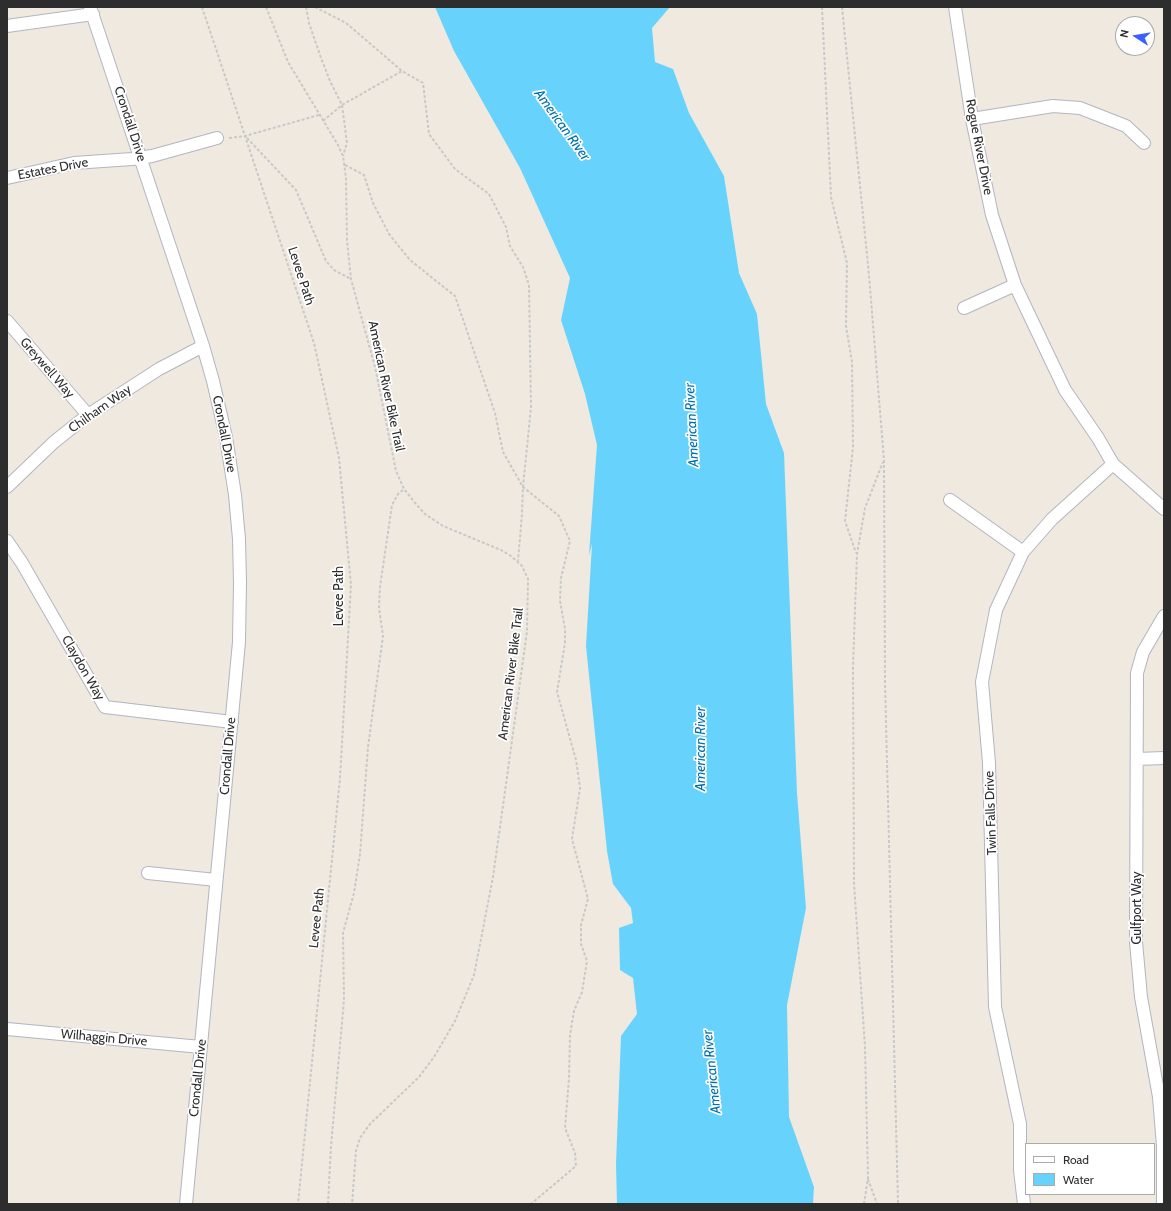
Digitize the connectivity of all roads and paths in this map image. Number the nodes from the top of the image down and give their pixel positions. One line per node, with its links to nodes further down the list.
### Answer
1 (202, 7): 15 (path, Levee Path)
2 (266, 7): 12 (path, American River Bike Trail)
3 (306, 7): 11 (path)
4 (315, 7): 10 (path)
5 (822, 7): 37 (path)
6 (842, 7): 28 (path)
7 (955, 7): 13 (street, Rogue River Drive)
8 (92, 11): 9 (street); 19 (street, Crondall Drive)
9 (7, 26)
10 (402, 71): 11 (path); 31 (path)
11 (342, 104): 14 (path); 18 (path)
12 (319, 115): 14 (path, American River Bike Trail); 15 (path)
13 (972, 119): 17 (street); 23 (street, Rogue River Drive)
14 (323, 121): 18 (path, American River Bike Trail)
15 (245, 136): 16 (path); 22 (path); 49 (path, Levee Path)
16 (217, 138): 19 (street, Estates Drive)
17 (1144, 143)
18 (343, 156): 20 (path, American River Bike Trail)
19 (141, 158): 21 (street, Estates Drive); 26 (street, Crondall Drive)
20 (345, 165): 22 (path, American River Bike Trail); 31 (path)
21 (7, 178)
22 (352, 279): 32 (path, American River Bike Trail)
23 (1015, 285): 24 (street); 29 (street, Rogue River Drive)
24 (964, 308)
25 (7, 321): 27 (street, Greywell Way)
26 (203, 346): 27 (street, Chilham Way); 40 (street, Crondall Drive)
27 (88, 415): 30 (street, Chilham Way)
28 (884, 460): 37 (path); 55 (path)
29 (1112, 464): 34 (street, Rogue River Drive); 36 (street, Twin Falls Drive)
30 (7, 487)
31 (523, 487): 38 (path); 52 (path)
32 (404, 489): 38 (path, American River Bike Trail); 50 (path)
33 (950, 500): 36 (street)
34 (1164, 509)
35 (7, 541): 40 (street, Claydon Way)
36 (1023, 552): 56 (street, Twin Falls Drive)
37 (857, 554): 47 (path)
38 (518, 561): 51 (path, American River Bike Trail)
39 (1164, 616): 41 (street, Gulfport Way)
40 (232, 722): 44 (street, Crondall Drive)
41 (1137, 758): 42 (street); 57 (street, Gulfport Way)
42 (1164, 758)
43 (148, 873): 44 (street)
44 (216, 880): 46 (street, Crondall Drive)
45 (7, 1030): 46 (street, Wilhaggin Drive)
46 (201, 1047): 48 (street, Crondall Drive)
47 (868, 1178): 53 (path); 54 (path)
48 (186, 1204)
49 (298, 1204)
50 (328, 1204)
51 (352, 1204)
52 (531, 1204)
53 (864, 1204)
54 (877, 1204)
55 (898, 1204)
56 (1024, 1204)
57 (1163, 1204)

